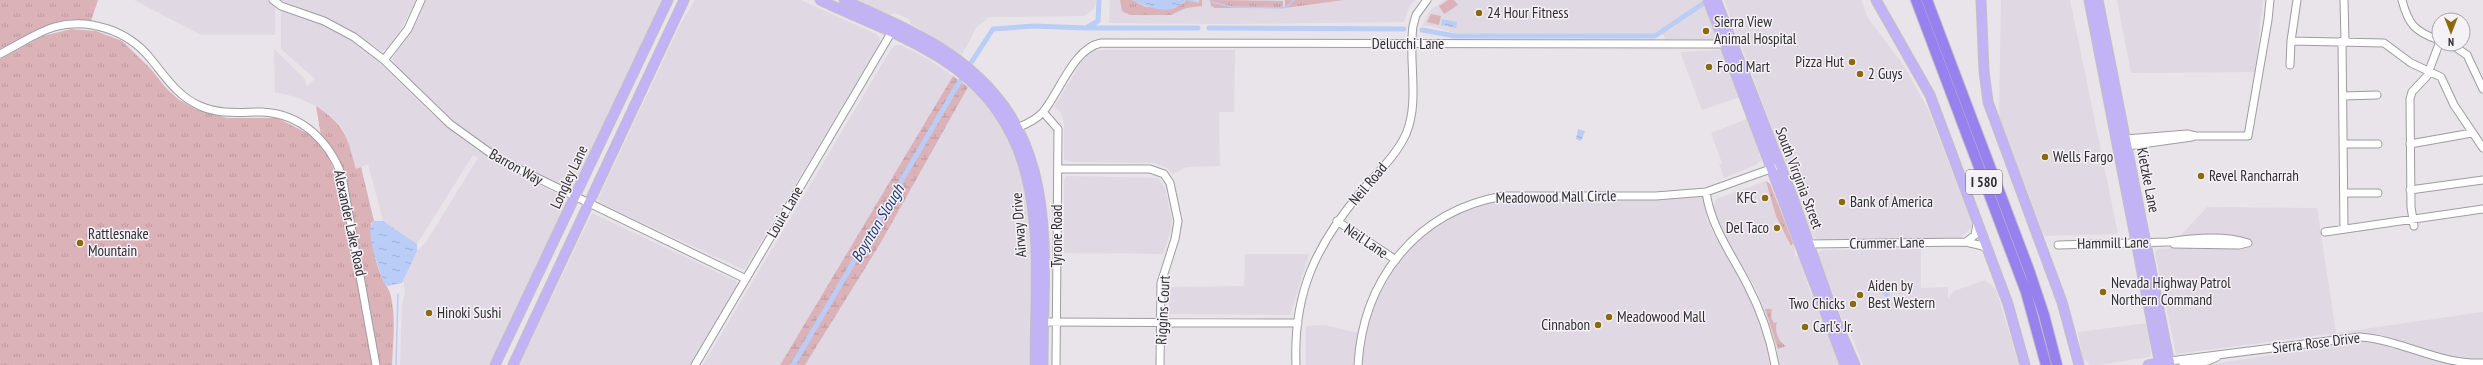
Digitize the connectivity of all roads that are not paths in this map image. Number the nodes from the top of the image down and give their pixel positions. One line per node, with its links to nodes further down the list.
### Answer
1 (273, 0): 31 (street, Barron Way)
2 (421, 0): 31 (street)
3 (668, 0): 53 (main road, Longley Lane)
4 (684, 0): 22 (main road, Longley Lane)
5 (690, 0): 22 (main road)
6 (820, 0): 21 (main road, Airway Drive)
7 (844, 0): 21 (main road, Airway Drive)
8 (1427, 0): 26 (street, Neil Road)
9 (1708, 0): 27 (main road, South Virginia Street)
10 (1716, 0): 27 (main road, South Virginia Street)
11 (1876, 0): 56 (main road)
12 (1916, 0): 95 (highway, I 580)
13 (1927, 0): 95 (highway, I 580)
14 (1981, 0): 96 (main road)
15 (2089, 0): 62 (main road, Kietzke Lane)
16 (2098, 0): 41 (main road, Kietzke Lane)
17 (2270, 0): 41 (street)
18 (2297, 0): 24 (street)
19 (2344, 0): 25 (street)
20 (2403, 0): 23 (street)
21 (893, 29): 35 (main road, Airway Drive); 39 (main road, Airway Drive); 70 (street, Louie Lane)
22 (670, 31): 54 (main road, Longley Lane)
23 (2431, 37)
24 (2291, 41): 25 (street); 32 (street)
25 (2344, 41): 33 (street); 37 (street)
26 (1412, 44): 27 (street, Delucchi Lane); 38 (street, Delucchi Lane); 57 (street, Neil Road)
27 (1728, 44): 46 (main road, South Virginia Street)
28 (2436, 52): 33 (street)
29 (2463, 52): 34 (street)
30 (0, 54): 80 (street, Alexander Lake Road)
31 (384, 60): 53 (street, Barron Way)
32 (2290, 65)
33 (2430, 70): 40 (street); 44 (street)
34 (2483, 89)
35 (982, 93): 39 (main road); 69 (main road, Airway Drive)
36 (2377, 95): 37 (street)
37 (2343, 96): 42 (street)
38 (1043, 112): 39 (street); 47 (street, Tyrone Road)
39 (1017, 128): 71 (main road, Airway Drive)
40 (2472, 133): 44 (street); 45 (street)
41 (2127, 142): 64 (main road, Kietzke Lane)
42 (2343, 144): 43 (street); 51 (street)
43 (2378, 144)
44 (2410, 144): 49 (street)
45 (2483, 148)
46 (1775, 167): 50 (street, Meadowood Mall Circle); 65 (main road, South Virginia Street); 92 (main road, South Virginia Street)
47 (1058, 169): 72 (street, Tyrone Road); 73 (street, Riggins Court)
48 (2483, 180): 49 (street)
49 (2410, 190): 58 (street)
50 (1706, 192): 68 (street, Meadowood Mall Circle); 91 (street)
51 (2344, 193): 52 (street); 59 (street)
52 (2378, 193)
53 (575, 198): 54 (street, Barron Way); 75 (main road, Longley Lane)
54 (588, 204): 70 (street, Barron Way); 83 (main road, Longley Lane)
55 (2483, 209): 58 (street)
56 (1976, 218): 61 (street); 67 (main road)
57 (1337, 221): 68 (street, Neil Lane); 74 (street, Neil Road)
58 (2413, 222): 59 (street)
59 (2344, 229): 60 (street)
60 (2326, 232)
61 (1966, 242): 65 (street, Crummer Lane); 67 (street, Crummer Lane)
62 (2137, 242): 64 (street, Hammill Lane); 66 (street, Hammill Lane); 79 (main road, Kietzke Lane)
63 (2168, 242): 63 (street, Hammill Lane); 64 (street, Hammill Lane)
64 (2146, 243): 77 (main road, Kietzke Lane)
65 (1809, 244): 93 (main road, South Virginia Street)
66 (2058, 245)
67 (1988, 250): 94 (main road)
68 (1396, 260): 90 (street, Meadowood Mall Circle)
69 (1035, 266): 71 (main road); 85 (main road, Airway Drive)
70 (746, 279): 84 (street, Louie Lane)
71 (1043, 322): 72 (street); 85 (main road); 86 (main road, Airway Drive)
72 (1057, 322): 73 (street); 87 (street, Tyrone Road)
73 (1161, 322): 74 (street); 88 (street, Riggins Court)
74 (1298, 323): 89 (street, Neil Road)
75 (514, 326): 81 (main road, Longley Lane); 82 (main road)
76 (2217, 356): 77 (street, Sierra Rose Drive); 78 (street, Sierra Rose Drive); 98 (street, Sierra Rose Drive)
77 (2170, 363): 79 (main road)
78 (2483, 363)
79 (2160, 364): 97 (main road)
80 (376, 365)
81 (495, 365)
82 (501, 365)
83 (513, 365)
84 (695, 365)
85 (1036, 365)
86 (1042, 365)
87 (1056, 365)
88 (1160, 365)
89 (1296, 365)
90 (1358, 365)
91 (1775, 365)
92 (1845, 365)
93 (1855, 365)
94 (2025, 365)
95 (2053, 365)
96 (2078, 365)
97 (2148, 365)
98 (2183, 365)

